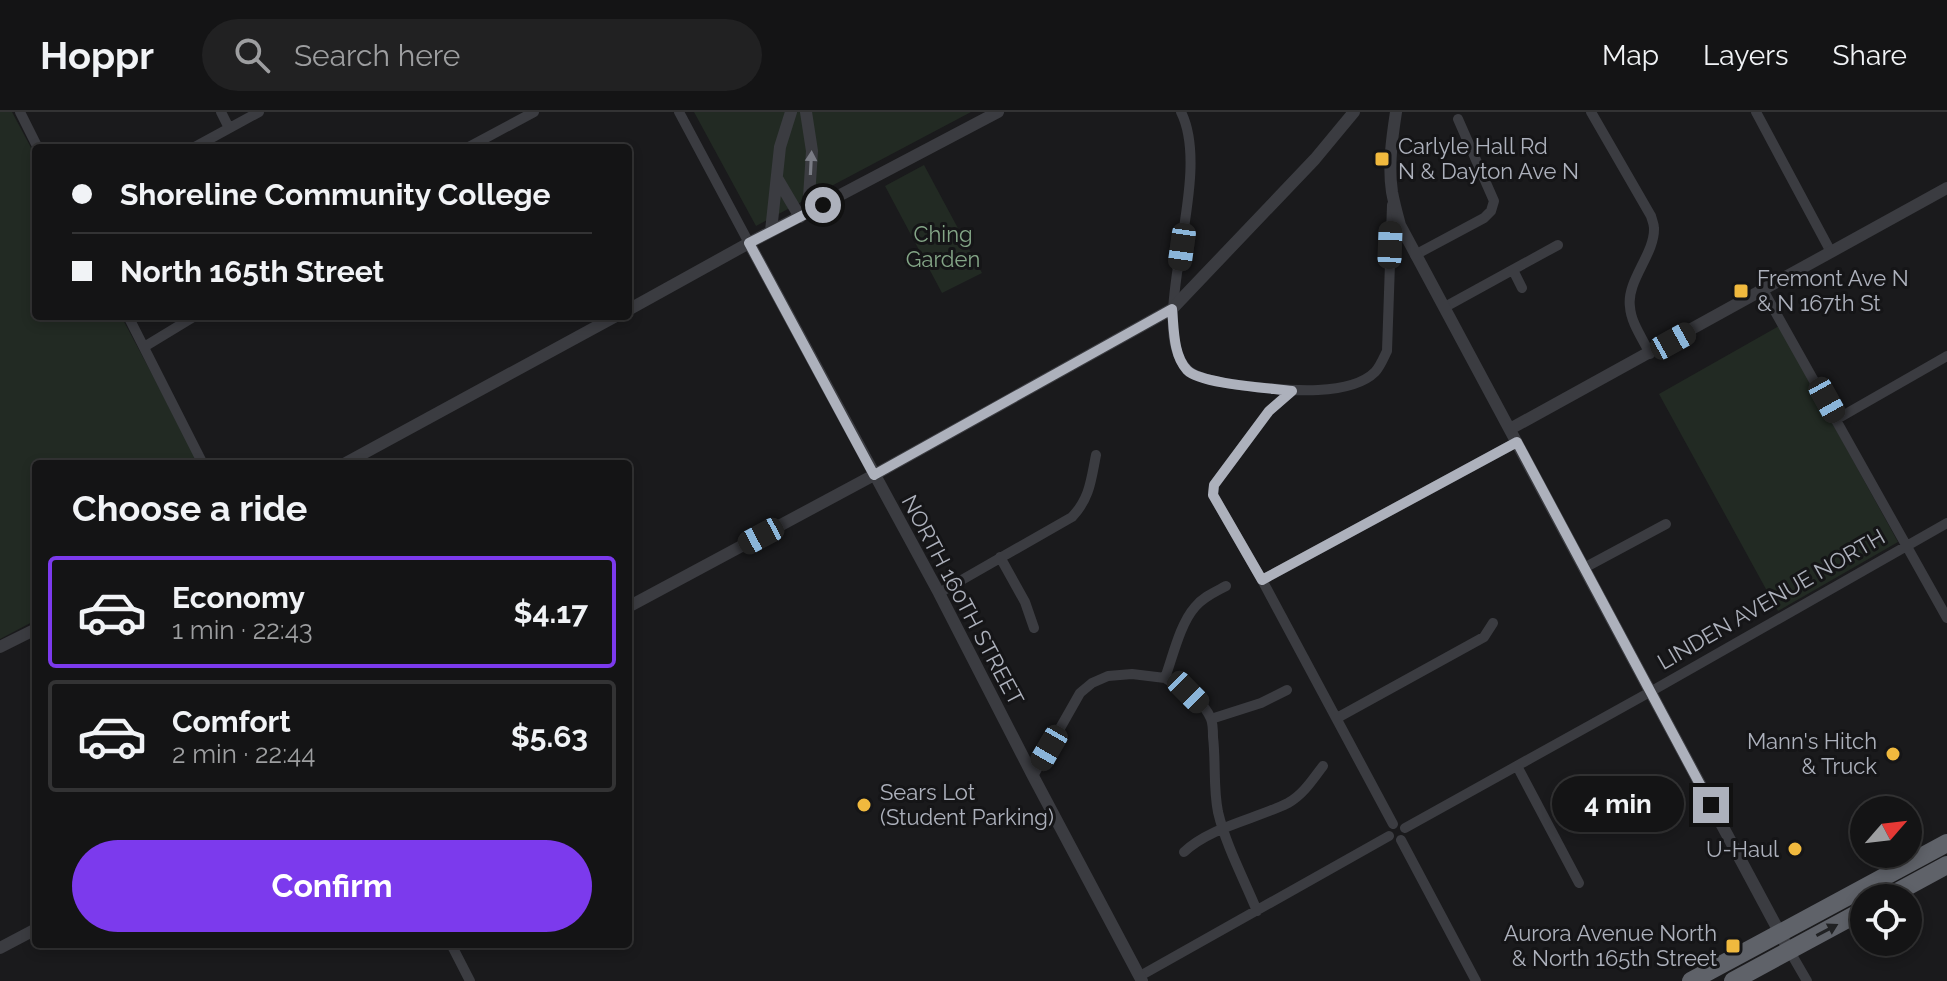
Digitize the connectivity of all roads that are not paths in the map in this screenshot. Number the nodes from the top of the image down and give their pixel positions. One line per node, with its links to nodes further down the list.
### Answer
1 (20, 112): 16 (street)
2 (221, 112): 15 (street)
3 (259, 112): 15 (street)
4 (534, 112): 18 (street)
5 (679, 112): 24 (street, NORTH 160TH STREET)
6 (791, 112): 19 (street)
7 (806, 112): 22 (street, one-way to 7)
8 (998, 112): 22 (street)
9 (1181, 112): 33 (street)
10 (1354, 112): 33 (street)
11 (1396, 112): 21 (street)
12 (1591, 112): 38 (street)
13 (1756, 112): 26 (street)
14 (1458, 119): 27 (street)
15 (229, 128): 17 (street)
16 (36, 144)
17 (200, 144)
18 (474, 144)
19 (777, 178): 22 (street); 23 (street)
20 (1947, 188): 26 (street)
21 (1392, 191): 27 (street); 40 (street)
22 (804, 215): 23 (street)
23 (771, 231): 24 (street)
24 (749, 243): 32 (street); 47 (street, NORTH 160TH STREET)
25 (1558, 245): 28 (street)
26 (1831, 252): 30 (street)
27 (1415, 255): 31 (street)
28 (1513, 270): 29 (street); 31 (street)
29 (1522, 288)
30 (1763, 290): 38 (street); 41 (street)
31 (1445, 307): 42 (street)
32 (632, 308)
33 (1172, 309): 40 (street); 47 (street)
34 (130, 320): 37 (street)
35 (188, 320): 37 (street)
36 (609, 320): 46 (street)
37 (144, 347): 45 (street)
38 (1650, 354): 42 (street)
39 (1947, 356): 41 (street)
40 (1292, 391): 53 (street)
41 (1837, 419): 50 (street)
42 (1510, 429): 43 (street)
43 (1517, 442): 52 (street); 53 (street)
44 (1096, 455): 51 (street)
45 (201, 460)
46 (351, 460)
47 (874, 475): 55 (street, NORTH 160TH STREET); 56 (street)
48 (1947, 523): 50 (street, LINDEN AVENUE NORTH)
49 (1666, 524): 52 (street)
50 (1905, 545): 57 (street); 64 (street, LINDEN AVENUE NORTH)
51 (1000, 557): 55 (street); 59 (street)
52 (1584, 568): 64 (street)
53 (1262, 580): 65 (street)
54 (1226, 586): 62 (street)
55 (939, 593): 69 (street, NORTH 160TH STREET)
56 (632, 605)
57 (1947, 618)
58 (1493, 623): 65 (street)
59 (1034, 628)
60 (32, 631): 61 (street)
61 (0, 647)
62 (1165, 678): 66 (street); 69 (street)
63 (1287, 690): 66 (street)
64 (1650, 692): 68 (street, LINDEN AVENUE NORTH); 83 (street)
65 (1337, 718): 70 (street)
66 (1211, 719): 72 (street)
67 (1323, 766): 72 (street)
68 (1517, 766): 71 (street, LINDEN AVENUE NORTH); 78 (street)
69 (1033, 776): 87 (street, NORTH 160TH STREET)
70 (1393, 824): 71 (street); 73 (street)
71 (1405, 828): 74 (street)
72 (1224, 830): 76 (street); 80 (street)
73 (1389, 836): 74 (street); 80 (street)
74 (1401, 840): 89 (street)
75 (1947, 843): 83 (highway)
76 (1184, 852)
77 (1947, 865): 79 (highway)
78 (1579, 883)
79 (1912, 884)
80 (1257, 911): 87 (street)
81 (1850, 917): 86 (highway, one-way to 81)
82 (32, 931): 84 (street)
83 (1780, 933): 86 (street); 90 (highway)
84 (0, 948)
85 (453, 948): 88 (street)
86 (1789, 950): 91 (highway); 92 (street)
87 (1141, 978)
88 (470, 981)
89 (1476, 981)
90 (1691, 981)
91 (1733, 981)
92 (1807, 981)

